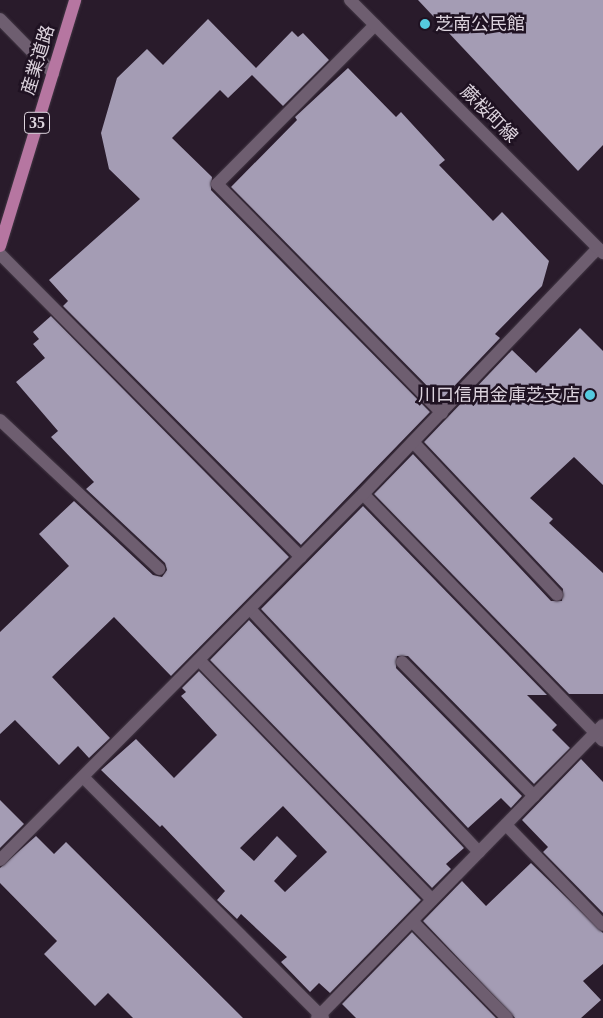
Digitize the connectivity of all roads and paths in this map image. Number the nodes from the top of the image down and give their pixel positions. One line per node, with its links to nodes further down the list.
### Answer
1 (75, 0): 5 (main road, 産業道路 / 35)
2 (350, 0): 4 (street, 蕨桜町線)
3 (0, 19): 5 (street)
4 (375, 25): 8 (street, 蕨桜町線); 10 (street)
5 (53, 73): 6 (main road, 産業道路 / 35)
6 (3, 222): 7 (main road, 産業道路 / 35)
7 (0, 246)
8 (600, 251): 10 (street)
9 (0, 254): 14 (street)
10 (442, 413): 12 (street)
11 (0, 420): 15 (street)
12 (413, 442): 13 (street); 16 (street)
13 (362, 494): 14 (street); 20 (street)
14 (301, 557): 17 (street)
15 (159, 570)
16 (557, 595)
17 (250, 609): 18 (street); 24 (street)
18 (199, 660): 21 (street); 26 (street)
19 (402, 662): 22 (street)
20 (600, 733): 22 (street)
21 (83, 777): 25 (street); 29 (street)
22 (534, 796): 23 (street)
23 (506, 825): 24 (street); 28 (street)
24 (479, 852): 26 (street)
25 (0, 860)
26 (432, 900): 27 (street)
27 (412, 921): 29 (street); 30 (street)
28 (603, 925)
29 (320, 1017)
30 (506, 1018)

